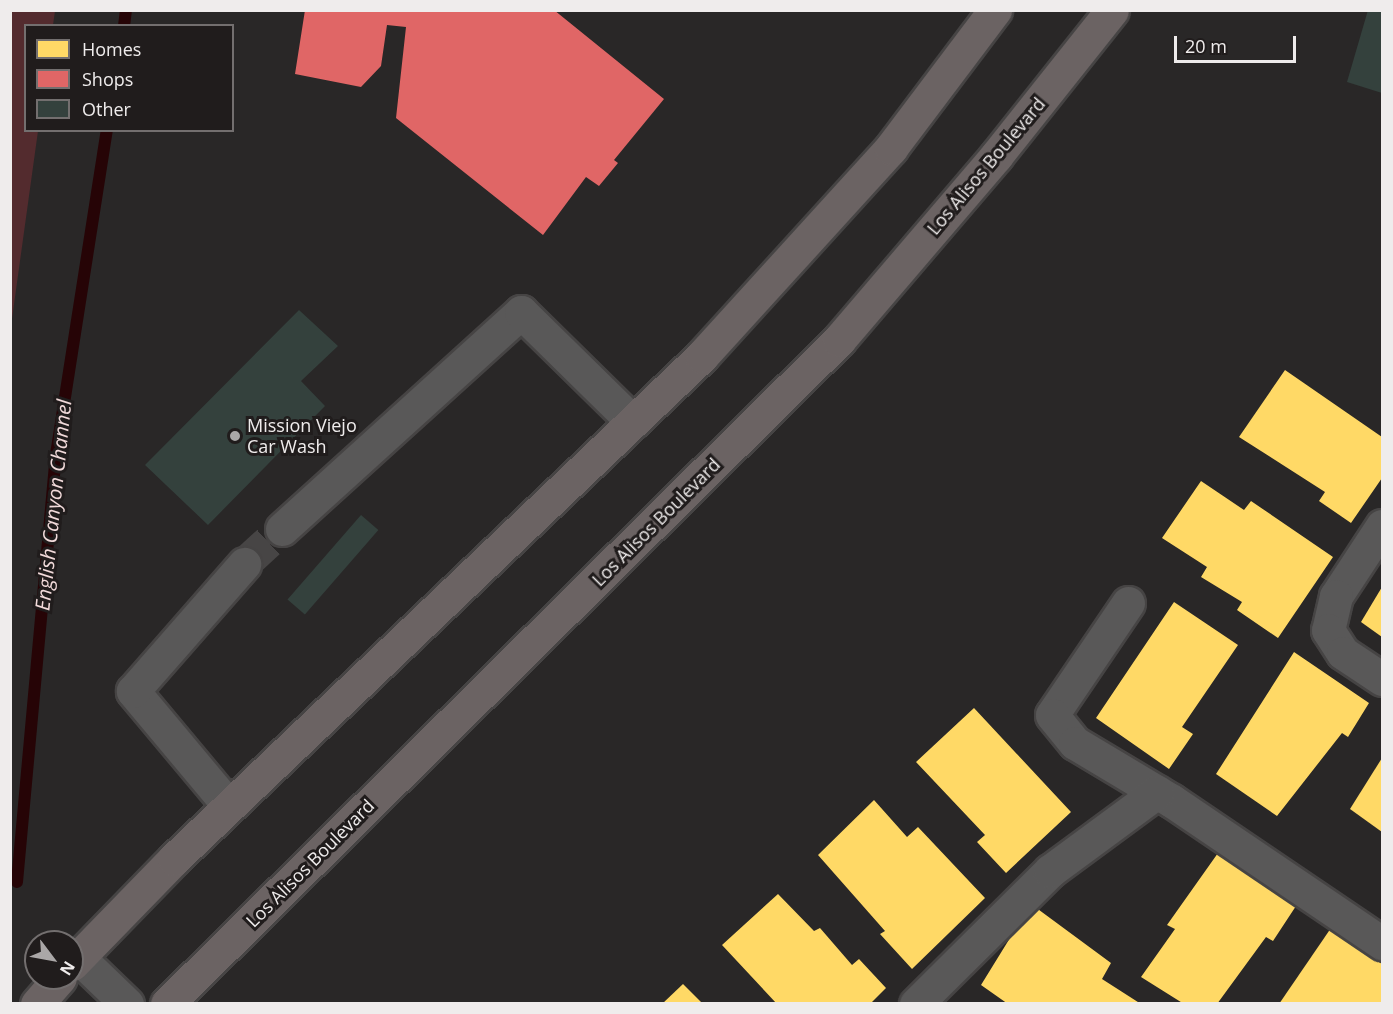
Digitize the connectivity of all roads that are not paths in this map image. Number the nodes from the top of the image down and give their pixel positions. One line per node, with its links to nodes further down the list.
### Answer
1 (995, 10): 3 (main road)
2 (1112, 10): 17 (main road, Los Alisos Boulevard)
3 (633, 422): 5 (street); 10 (main road)
4 (1383, 526): 8 (street)
5 (282, 529)
6 (244, 564): 10 (street)
7 (1128, 603): 9 (street)
8 (1383, 679)
9 (1157, 792): 11 (street); 18 (street)
10 (229, 806): 12 (main road)
11 (1383, 944)
12 (84, 953)
13 (84, 976): 16 (street)
14 (49, 990): 15 (main road)
15 (37, 1004)
16 (127, 1004)
17 (167, 1004)
18 (916, 1004)

